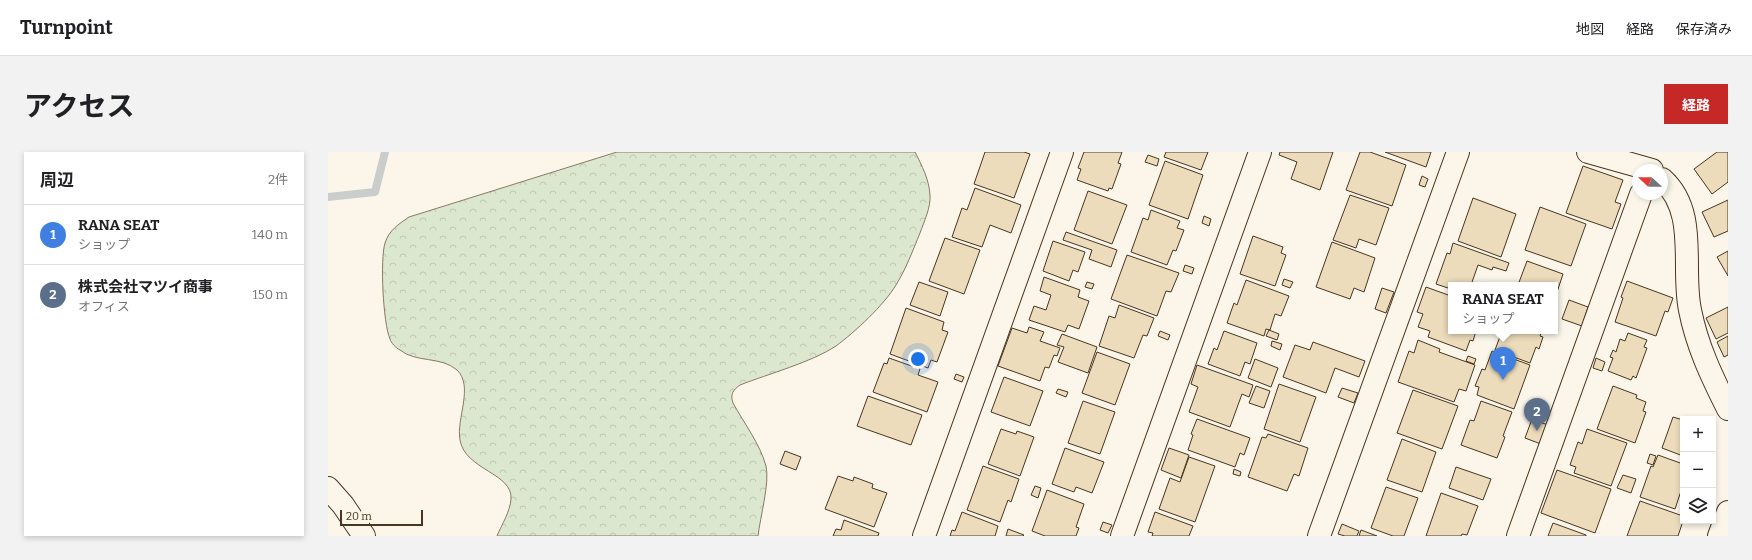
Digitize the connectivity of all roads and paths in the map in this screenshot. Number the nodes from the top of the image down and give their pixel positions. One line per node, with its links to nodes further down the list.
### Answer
1 (1062, 152): 12 (street)
2 (1260, 152): 13 (street)
3 (1458, 152): 14 (street)
4 (1588, 152): 5 (street)
5 (1632, 164)
6 (1668, 187): 8 (street)
7 (1639, 200): 15 (street)
8 (1728, 410)
9 (328, 488): 11 (street)
10 (1728, 512): 16 (street)
11 (364, 536)
12 (924, 536)
13 (1122, 536)
14 (1319, 536)
15 (1518, 536)
16 (1719, 536)

